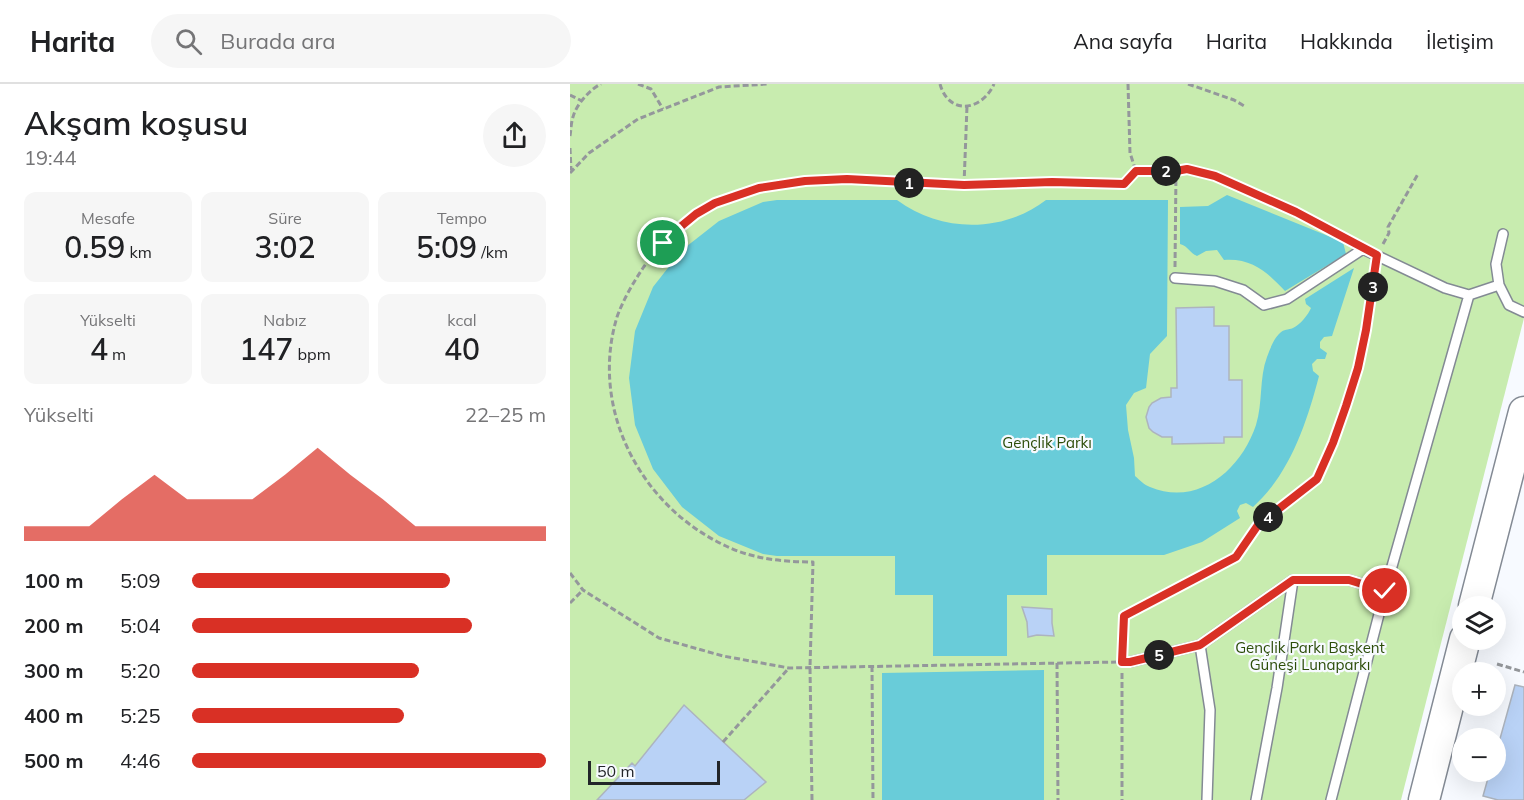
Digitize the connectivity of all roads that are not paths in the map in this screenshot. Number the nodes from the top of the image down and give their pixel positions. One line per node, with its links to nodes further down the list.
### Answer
1 (1503, 234): 3 (lane)
2 (1175, 278): 4 (lane)
3 (1499, 285): 4 (lane); 5 (lane)
4 (1469, 295): 9 (lane)
5 (1524, 312)
6 (1524, 412): 10 (main road)
7 (1524, 485): 11 (main road)
8 (1293, 580): 9 (lane); 12 (lane); 17 (lane)
9 (1385, 591): 18 (lane)
10 (1477, 596)
11 (1494, 596)
12 (1200, 645): 14 (lane); 16 (lane)
13 (1462, 650): 19 (main road)
14 (1126, 662)
15 (1462, 716): 20 (main road)
16 (1207, 800)
17 (1256, 800)
18 (1331, 800)
19 (1424, 800)
20 (1440, 800)

